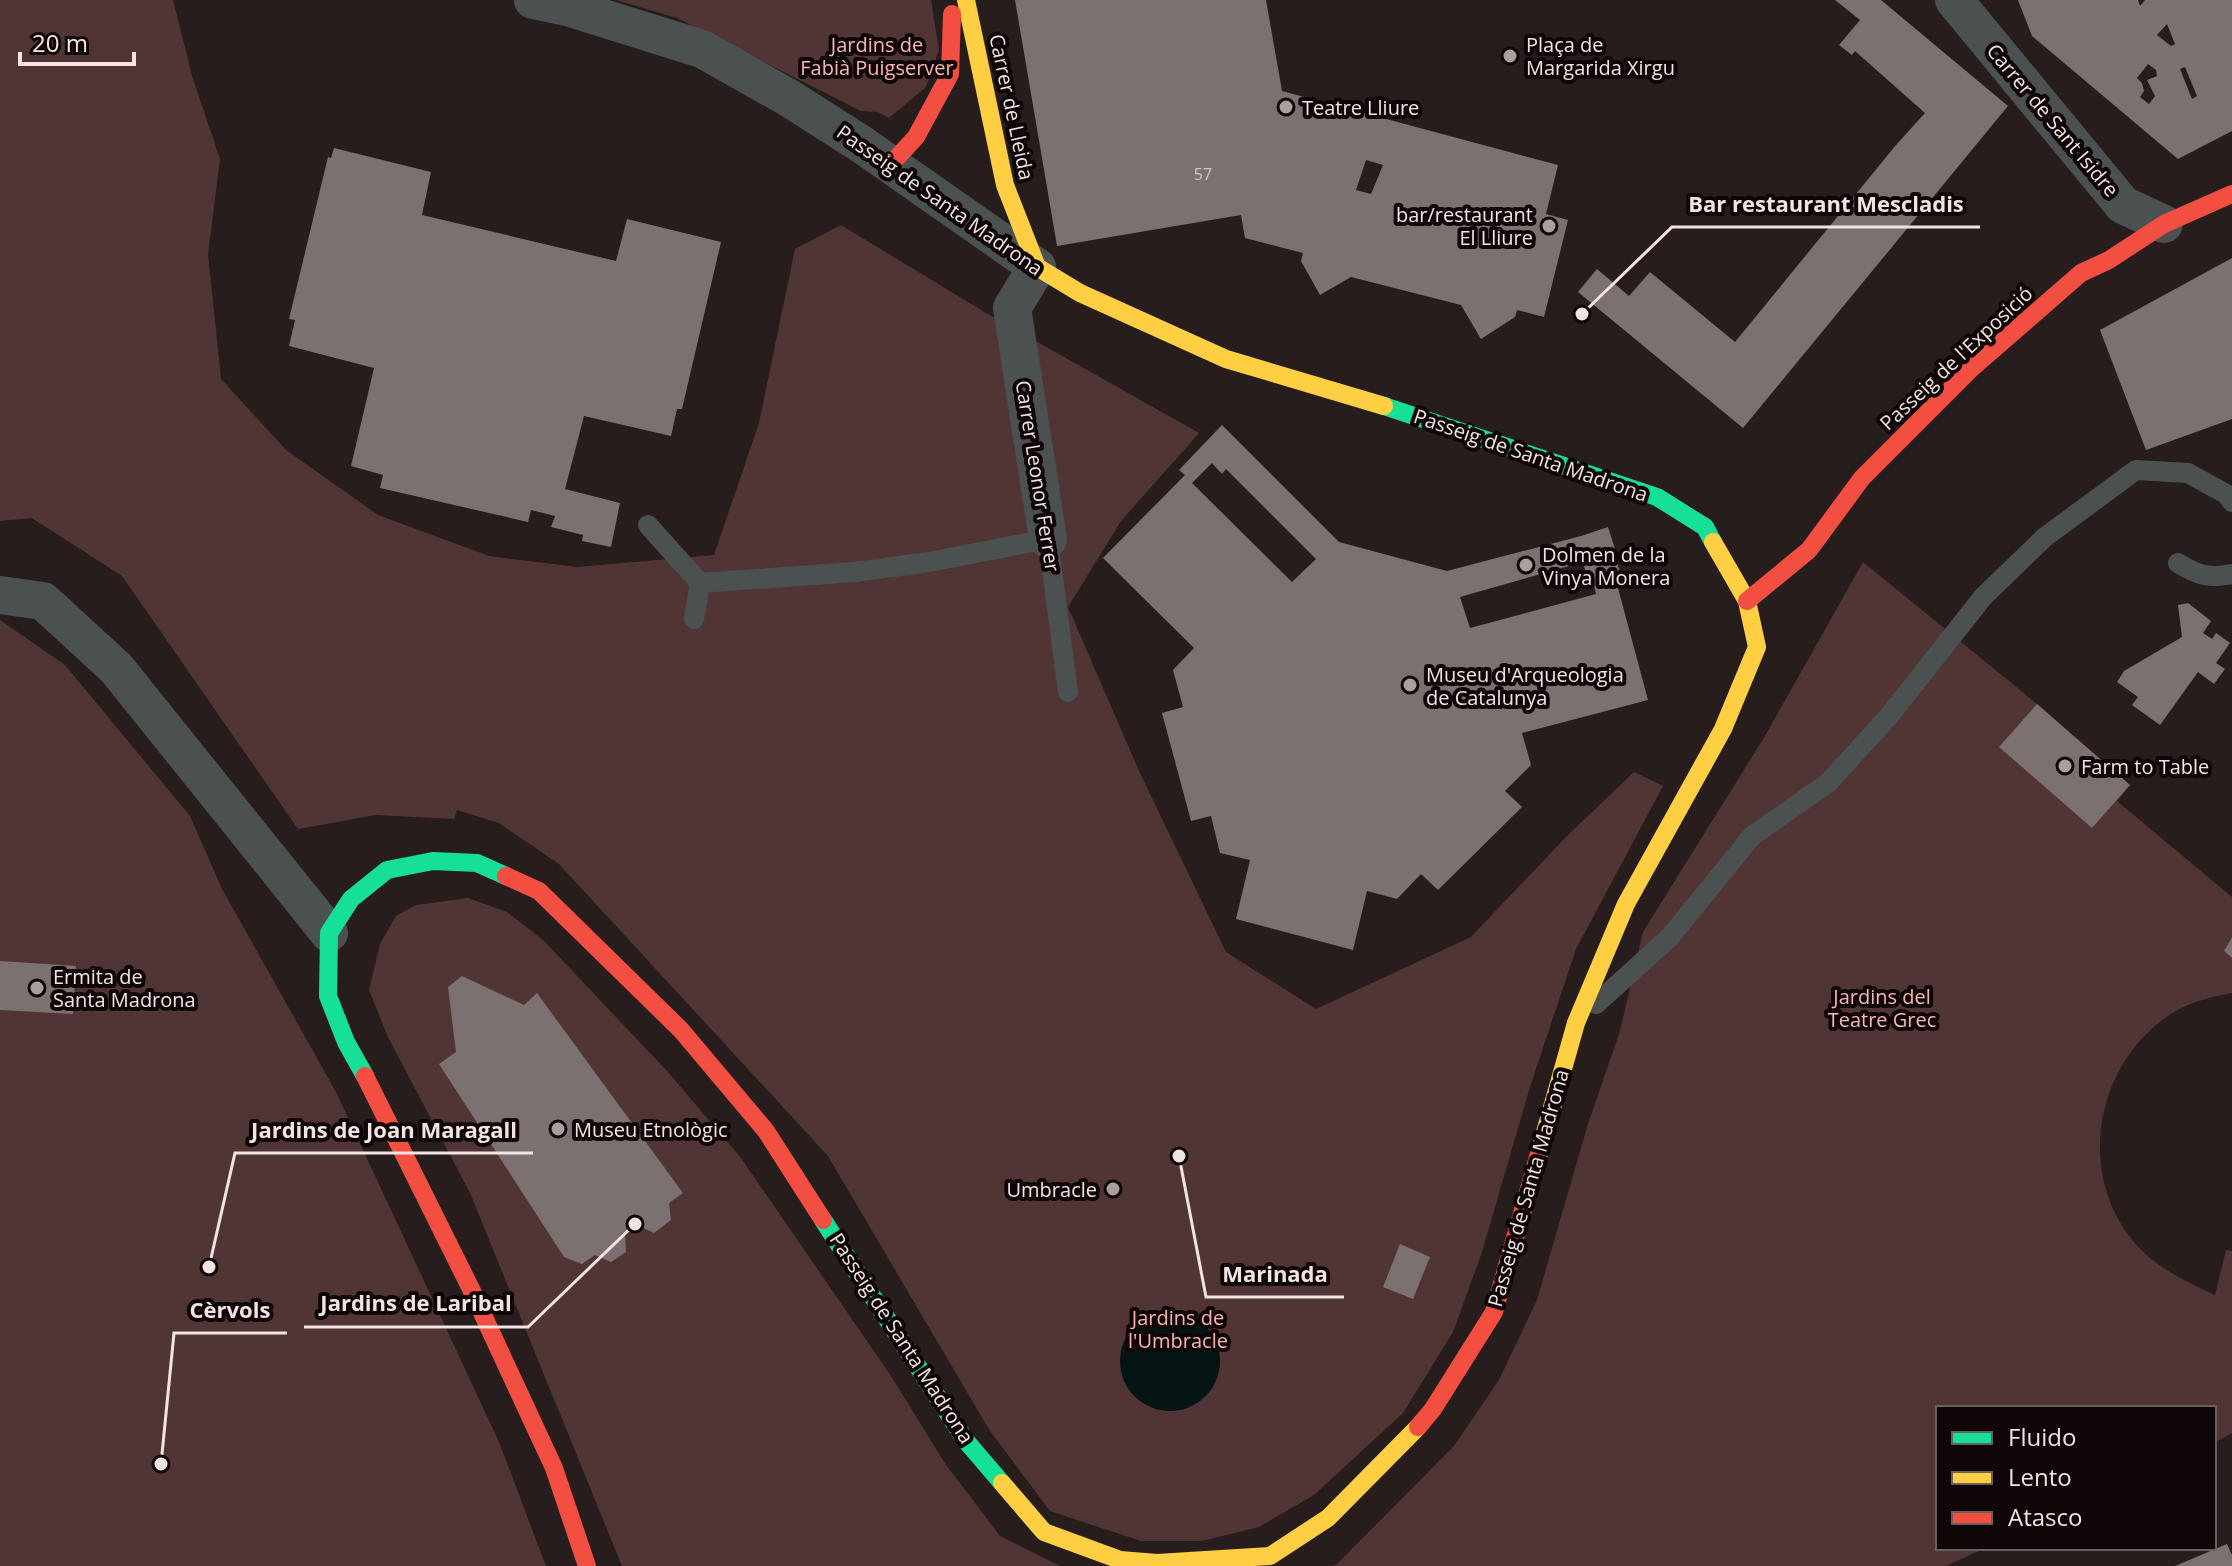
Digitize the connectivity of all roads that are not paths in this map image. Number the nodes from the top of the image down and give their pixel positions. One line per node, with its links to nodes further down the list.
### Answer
1 (533, 0): 5 (street, Passeig de Santa Madrona)
2 (952, 0): 5 (street)
3 (966, 0): 8 (street, Carrer de Lleida)
4 (1954, 0): 7 (street, Carrer de Sant Isidre)
5 (891, 164): 8 (street, Passeig de Santa Madrona)
6 (2232, 194): 7 (street, Passeig de l'Exposició)
7 (2164, 224): 16 (street, Passeig de l'Exposició)
8 (1037, 267): 11 (street, Carrer Leonor Ferrer); 16 (street, Passeig de Santa Madrona)
9 (2232, 502): 20 (lane)
10 (648, 525): 14 (lane)
11 (1048, 539): 14 (lane); 18 (lane, Carrer Leonor Ferrer)
12 (2178, 563): 13 (lane)
13 (2232, 574)
14 (700, 583): 17 (lane)
15 (0, 595): 19 (street)
16 (1747, 601): 20 (street, Passeig de Santa Madrona)
17 (694, 619)
18 (1068, 692)
19 (329, 933): 20 (street, Passeig de Santa Madrona); 21 (street)
20 (1576, 1023)
21 (587, 1566)

